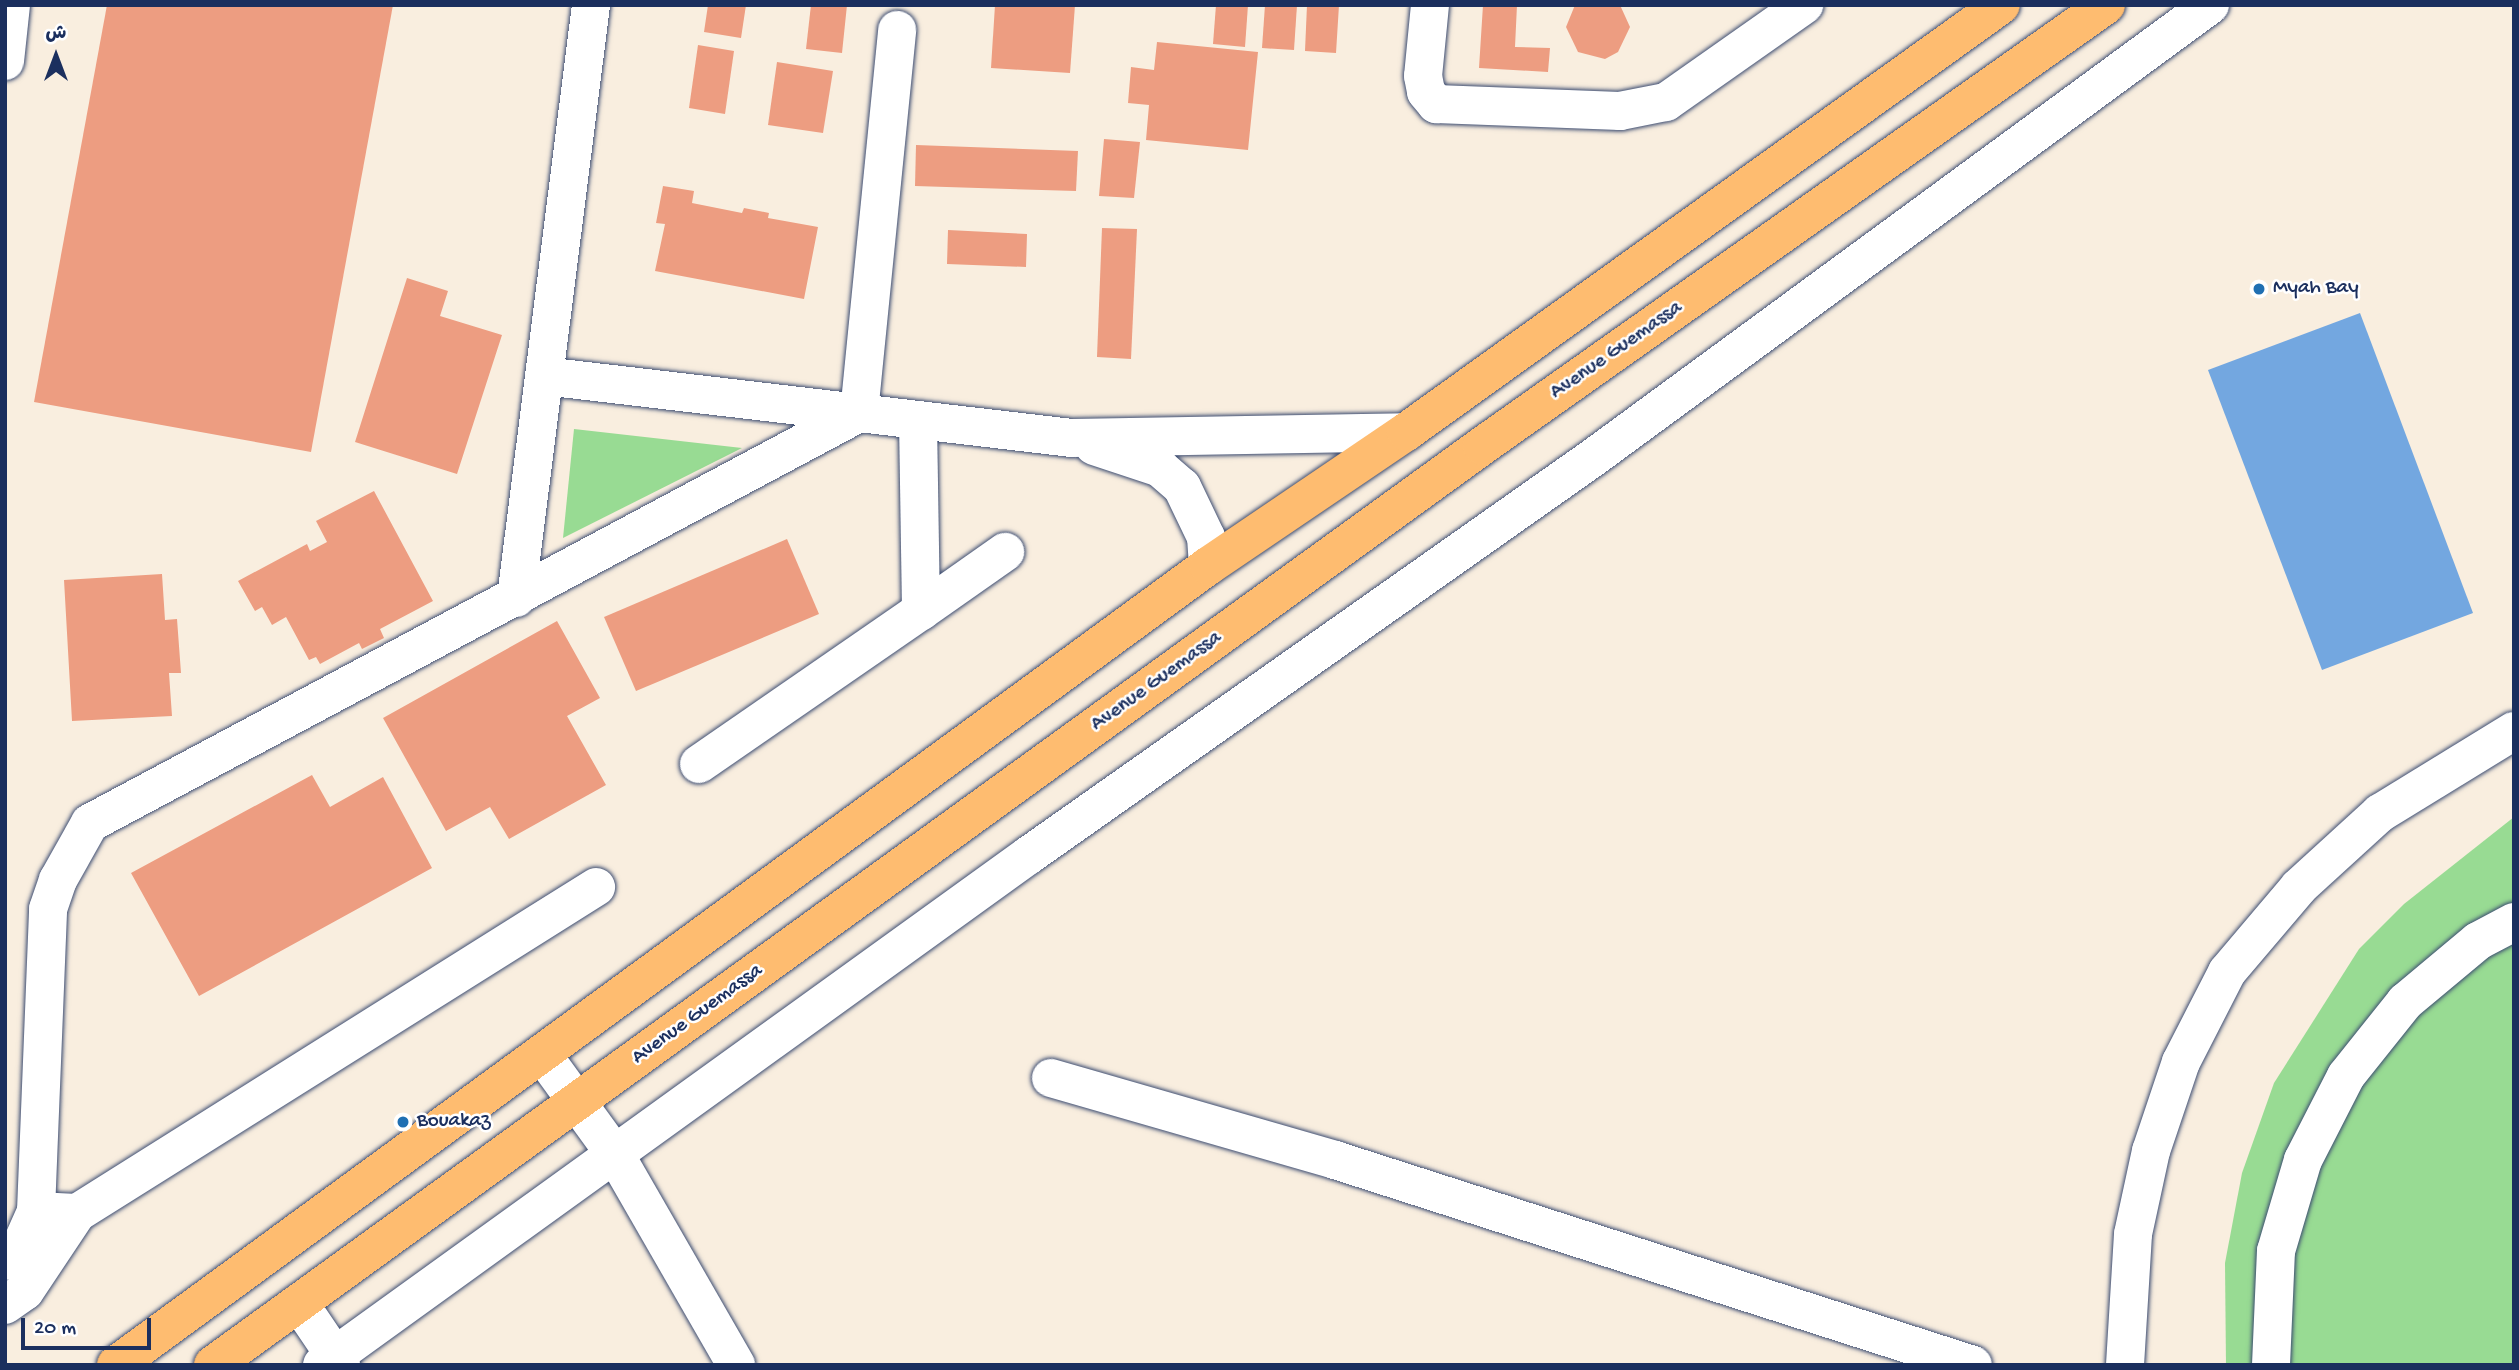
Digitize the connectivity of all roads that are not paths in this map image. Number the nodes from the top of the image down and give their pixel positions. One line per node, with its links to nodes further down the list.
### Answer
1 (11, 5): 9 (street)
2 (591, 5): 10 (street)
3 (1430, 5): 4 (street)
4 (1804, 5)
5 (2001, 5): 13 (main road)
6 (2106, 5): 25 (main road, Avenue Guemassa)
7 (2210, 5): 26 (street)
8 (898, 30): 11 (street)
9 (5, 61)
10 (544, 376): 11 (street); 17 (street)
11 (859, 413): 12 (street); 17 (street)
12 (918, 421): 14 (street); 18 (street)
13 (1406, 432): 14 (street); 16 (main road)
14 (1072, 438): 16 (street)
15 (1005, 552): 18 (street)
16 (1208, 566): 23 (main road)
17 (516, 598): 27 (street)
18 (921, 611): 20 (street)
19 (2514, 731): 37 (street)
20 (699, 764)
21 (597, 887): 28 (street)
22 (2514, 922): 38 (street)
23 (542, 1054): 25 (street); 33 (main road)
24 (1051, 1078): 36 (street)
25 (578, 1103): 26 (street); 30 (main road, Avenue Guemassa)
26 (616, 1156): 32 (street); 35 (street)
27 (36, 1210): 28 (street); 29 (street)
28 (77, 1213): 31 (street)
29 (5, 1261)
30 (299, 1303): 32 (street); 34 (main road, Avenue Guemassa)
31 (5, 1305)
32 (333, 1362)
33 (116, 1365)
34 (213, 1365)
35 (736, 1365)
36 (1973, 1365)
37 (2125, 1365)
38 (2271, 1365)

